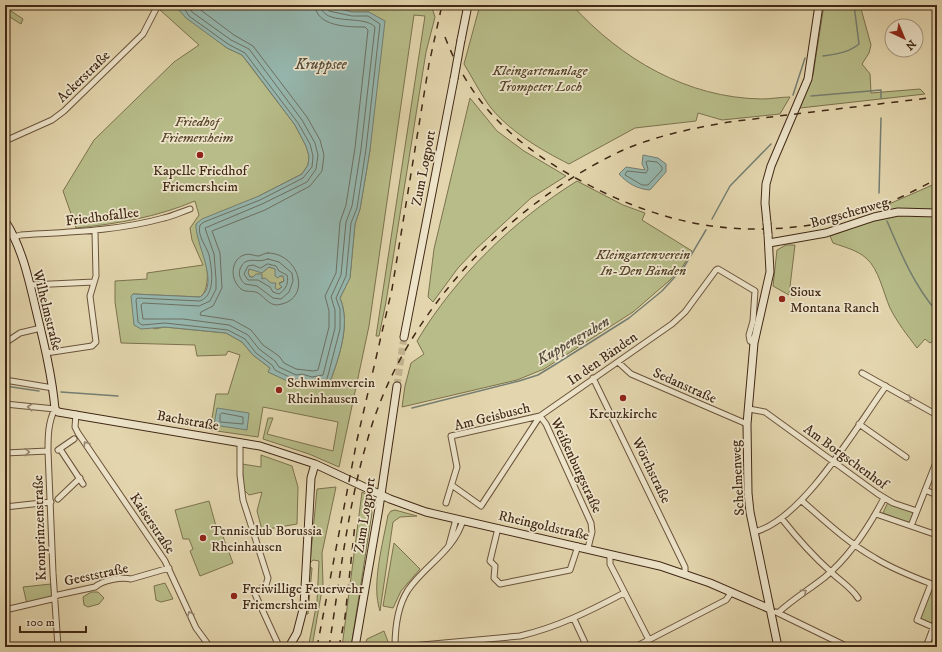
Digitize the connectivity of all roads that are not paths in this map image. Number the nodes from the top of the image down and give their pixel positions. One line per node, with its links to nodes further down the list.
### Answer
1 (158, 5): 4 (street, Ackerstraße)
2 (468, 5): 15 (street, Zum Logport, bridge)
3 (819, 5): 10 (street, Schelmenweg, bridge)
4 (5, 141)
5 (190, 209): 8 (street, Friedhofallee)
6 (937, 212): 10 (street, Borgschenweg)
7 (5, 221): 9 (street, Wilhelmstraße)
8 (95, 231): 9 (street, Friedhofallee); 11 (street)
9 (14, 237): 12 (street, Wilhelmstraße)
10 (769, 243): 17 (street, Schelmenweg)
11 (94, 282): 12 (street); 18 (street)
12 (30, 285): 14 (street, Wilhelmstraße)
13 (755, 291): 17 (street, Schelmenweg); 19 (street, In den Bänden)
14 (40, 328): 16 (street); 18 (street, Wilhelmstraße)
15 (404, 337)
16 (5, 342)
17 (754, 343): 28 (street, Schelmenweg)
18 (46, 353): 25 (street, Wilhelmstraße)
19 (618, 362): 21 (street, In den Bänden); 32 (street, Sedanstraße)
20 (862, 373): 24 (street)
21 (593, 378): 31 (street, In den Bänden); 68 (street, Wörthstraße)
22 (5, 380): 25 (street)
23 (397, 386): 46 (street, Zum Logport)
24 (886, 386): 30 (street, one-way to 30); 33 (street)
25 (53, 388): 27 (street, Wilhelmstraße)
26 (5, 404): 27 (street, one-way to 26)
27 (55, 409): 29 (street, Bachstraße); 36 (street, Kronprinzenstraße)
28 (749, 409): 32 (street, Schelmenweg); 39 (street, Am Borgschenhof)
29 (76, 414): 35 (street, Bachstraße); 66 (street, Kaiserstraße, one-way to 29)
30 (937, 415)
31 (540, 416): 44 (street, In den Bänden); 44 (street, Am Geisbusch); 64 (street, Weißenburgstraße)
32 (747, 424): 60 (street, Schelmenweg)
33 (859, 424): 38 (street); 39 (street)
34 (74, 440): 42 (street)
35 (240, 442): 41 (street, Bachstraße); 84 (street)
36 (48, 451): 37 (street, one-way to 36); 51 (street, Kronprinzenstraße)
37 (5, 453)
38 (906, 457)
39 (834, 460): 48 (street, Am Borgschenhof); 50 (street)
40 (937, 460): 45 (street)
41 (315, 464): 46 (street, Rheingoldstraße); 85 (street)
42 (80, 478): 43 (street); 49 (street)
43 (83, 484)
44 (453, 486): 52 (street, Am Geisbusch)
45 (925, 490): 47 (street); 54 (street)
46 (380, 495): 57 (street, Rheingoldstraße); 86 (street, Zum Logport)
47 (937, 495)
48 (884, 498): 54 (street, Am Borgschenhof); 55 (street)
49 (58, 499)
50 (802, 501): 56 (street); 62 (street)
51 (51, 502): 53 (street); 73 (street, Kronprinzenstraße)
52 (446, 503)
53 (5, 507)
54 (917, 511): 58 (street)
55 (876, 514): 58 (street); 62 (street)
56 (782, 519): 60 (street); 67 (street)
57 (459, 520): 59 (street, Rheingoldstraße); 87 (street)
58 (911, 526): 61 (street)
59 (498, 528): 63 (street, Rheingoldstraße); 63 (street)
60 (754, 532): 75 (street, Schelmenweg)
61 (937, 535)
62 (855, 545): 67 (street); 69 (street)
63 (578, 546): 64 (street, Rheingoldstraße)
64 (588, 548): 65 (street, Rheingoldstraße)
65 (610, 554): 68 (street, Rheingoldstraße); 72 (street)
66 (168, 568): 73 (street, Geeststraße); 83 (street, Kaiserstraße, one-way to 66)
67 (830, 572): 74 (street); 77 (street, one-way to 67)
68 (685, 574): 71 (street, Rheingoldstraße)
69 (931, 584): 70 (street); 80 (street)
70 (937, 586)
71 (732, 592): 75 (street, Rheingoldstraße); 81 (street)
72 (624, 593): 79 (street); 81 (street)
73 (55, 597): 76 (street, Geeststraße); 82 (street, Kronprinzenstraße)
74 (858, 598)
75 (770, 609): 77 (street); 91 (street, Schelmenweg)
76 (5, 610)
77 (778, 612): 92 (street)
78 (937, 618): 80 (street)
79 (574, 619): 88 (street); 89 (street)
80 (933, 627): 93 (street)
81 (649, 640): 90 (street)
82 (58, 647)
83 (210, 647)
84 (282, 647)
85 (289, 647)
86 (355, 647)
87 (395, 647)
88 (400, 647)
89 (587, 647)
90 (635, 647)
91 (778, 647)
92 (848, 647)
93 (926, 647)

